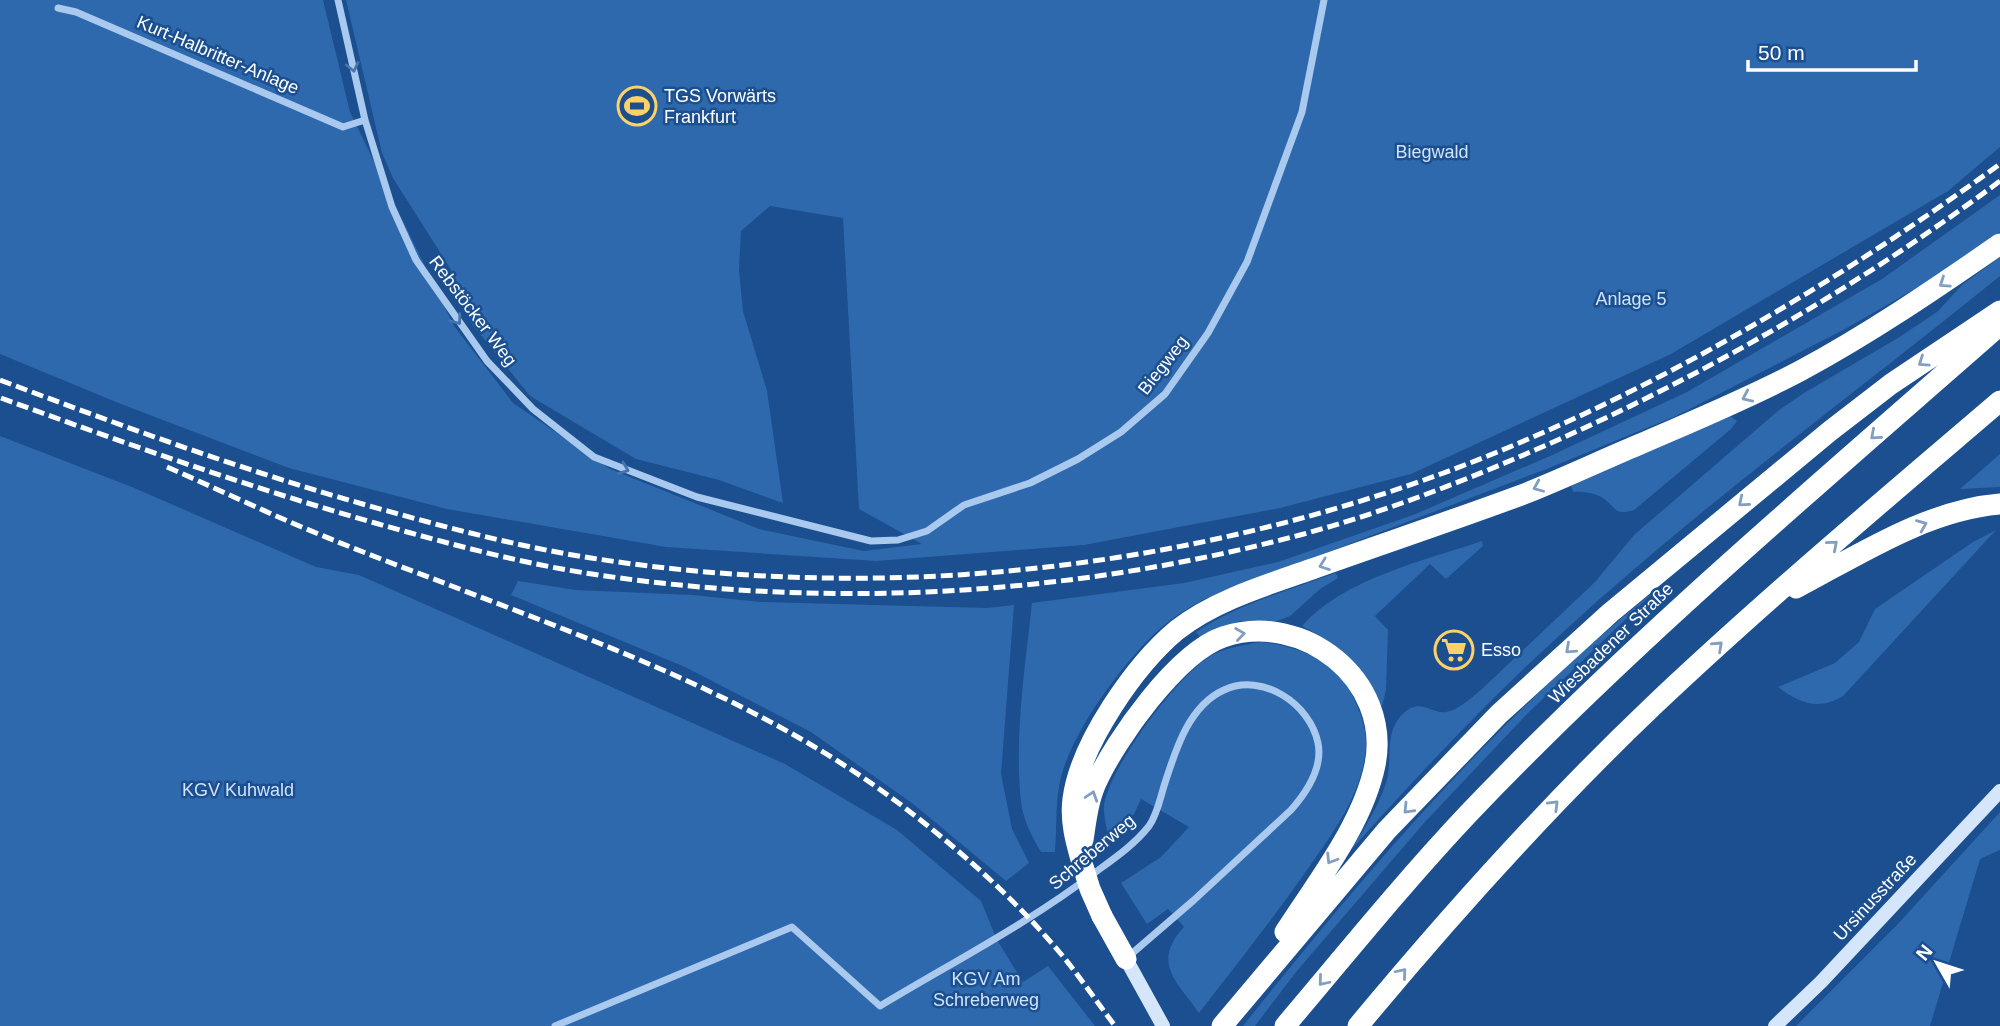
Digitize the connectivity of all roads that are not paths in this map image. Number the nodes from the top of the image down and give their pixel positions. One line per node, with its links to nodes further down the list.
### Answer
1 (338, 0): 4 (street, Rebstöcker Weg, one-way to 4)
2 (1324, 0): 10 (street, Biegweg)
3 (58, 8): 4 (street, Kurt-Halbritter-Anlage)
4 (365, 120): 10 (street, Rebstöcker Weg, one-way to 10)
5 (2000, 244): 13 (highway, one-way to 13)
6 (2000, 311): 15 (highway, one-way to 15)
7 (2000, 325): 19 (highway, Wiesbadener Straße, one-way to 19)
8 (2000, 401): 11 (highway, one-way to 8)
9 (2000, 504): 11 (highway, one-way to 9)
10 (821, 530)
11 (1763, 605): 20 (highway, one-way to 11)
12 (2000, 791): 21 (main road, Ursinusstraße)
13 (1082, 863): 14 (highway, bridge); 15 (highway, one-way to 15)
14 (1126, 959): 16 (street, Schreberweg); 17 (main road)
15 (1244, 998): 18 (highway)
16 (555, 1026)
17 (1163, 1026)
18 (1222, 1026)
19 (1285, 1026)
20 (1359, 1026)
21 (1775, 1026)

